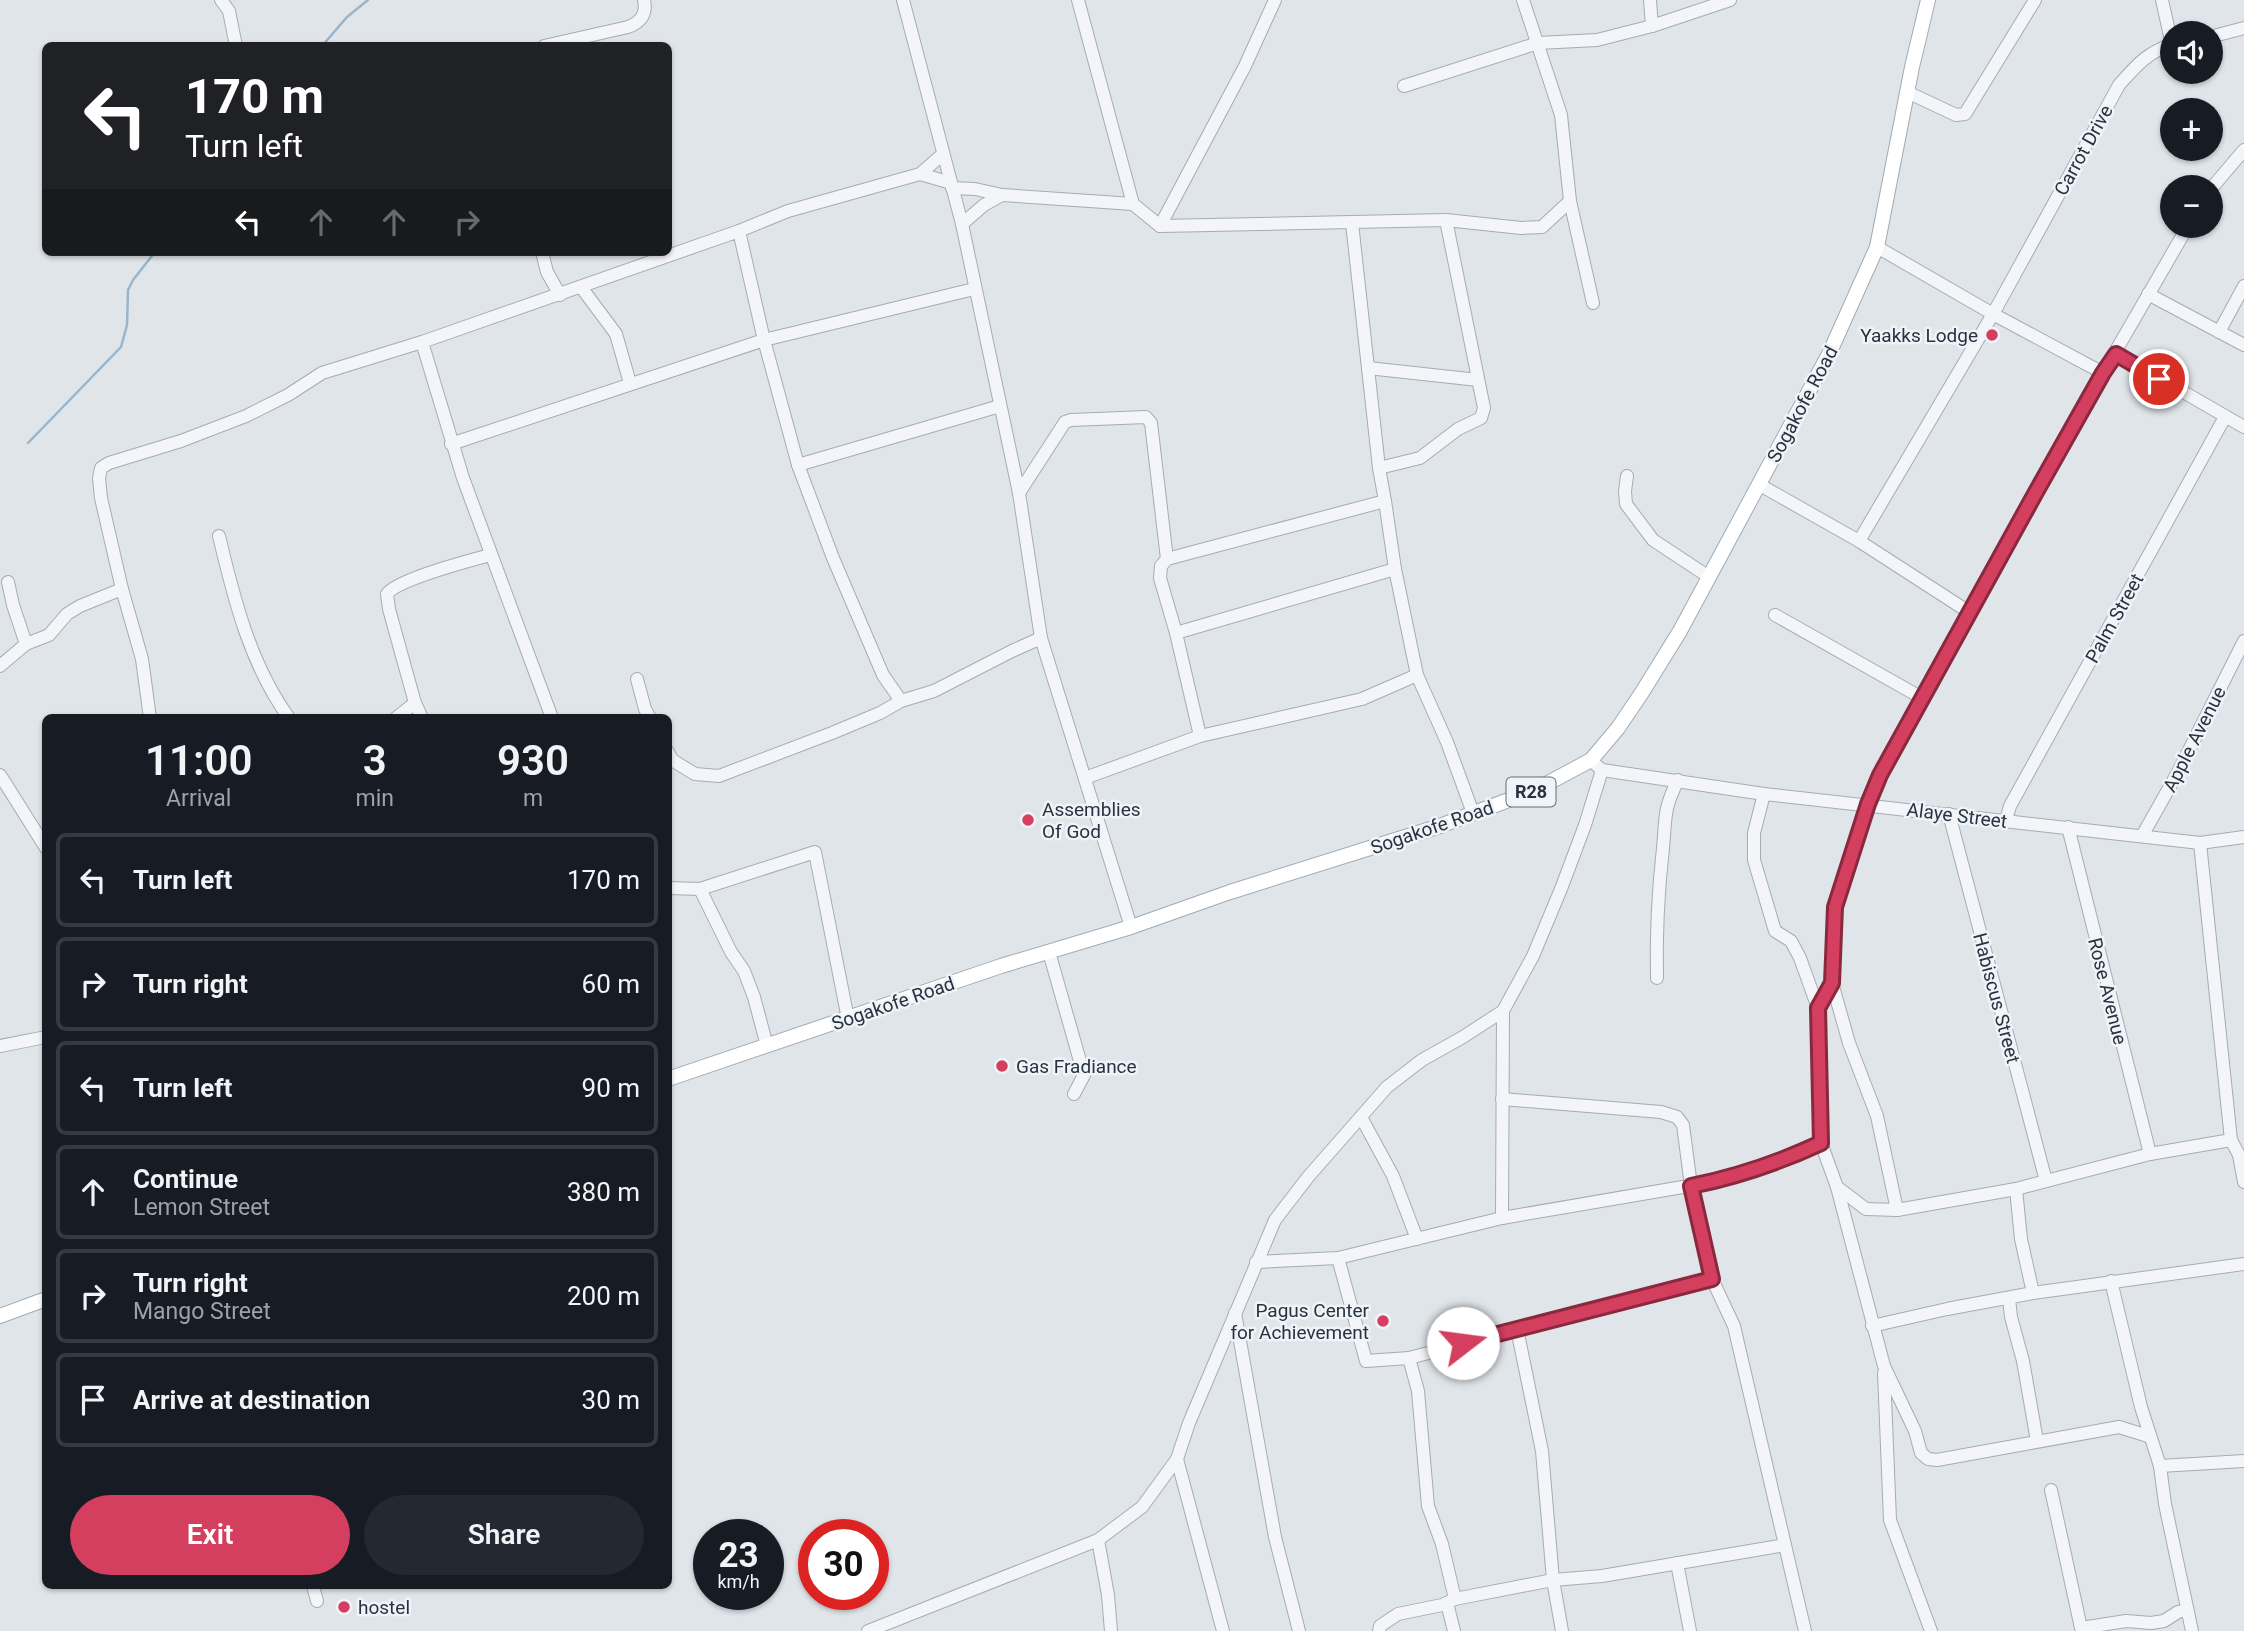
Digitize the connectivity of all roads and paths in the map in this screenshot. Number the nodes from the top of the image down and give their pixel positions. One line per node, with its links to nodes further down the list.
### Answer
1 (221, 0): 16 (street)
2 (643, 0): 17 (street)
3 (903, 0): 23 (street)
4 (1275, 0): 33 (street)
5 (1523, 0): 18 (street)
6 (1650, 0): 13 (street)
7 (1730, 0): 13 (street)
8 (1928, 0): 21 (main road, Sogakofe Road / R28)
9 (2035, 0): 21 (street)
10 (2162, 0): 12 (street, Carrot Drive)
11 (1081, 1): 29 (street)
12 (2167, 21)
13 (1652, 26): 18 (street)
14 (2244, 28): 15 (street)
15 (2223, 34)
16 (235, 42)
17 (562, 42)
18 (1538, 43): 20 (street); 28 (street)
19 (2160, 48): 46 (street, Carrot Drive)
20 (1404, 86)
21 (1908, 93): 36 (main road, Sogakofe Road / R28)
22 (2244, 150): 25 (street)
23 (943, 154): 24 (street); 26 (street)
24 (919, 174): 26 (street); 34 (street)
25 (2223, 175)
26 (951, 186): 27 (street); 32 (street)
27 (1002, 195): 29 (street); 32 (street)
28 (1570, 201): 30 (street); 45 (street)
29 (1133, 204): 33 (street)
30 (1446, 220): 31 (street); 54 (street)
31 (1352, 223): 33 (street); 52 (street)
32 (962, 224): 42 (street)
33 (1160, 226)
34 (739, 231): 37 (street); 48 (street)
35 (2181, 238): 43 (street)
36 (1877, 247): 46 (street); 63 (main road, Sogakofe Road / R28)
37 (672, 254)
38 (543, 256): 44 (street)
39 (667, 256): 40 (street)
40 (581, 286): 44 (street); 55 (street)
41 (2244, 286): 47 (street)
42 (974, 289): 48 (street); 56 (street)
43 (2148, 293): 47 (street); 51 (street)
44 (561, 295): 49 (street)
45 (1593, 303)
46 (1993, 314): 53 (street); 67 (street, Carrot Drive)
47 (2219, 332): 50 (street)
48 (764, 340): 55 (street); 60 (street)
49 (422, 342): 59 (street); 73 (street)
50 (2244, 345)
51 (2116, 354): 53 (street); 57 (street)
52 (1368, 368): 54 (street); 61 (street)
53 (2103, 373): 74 (street)
54 (1478, 380): 61 (street)
55 (630, 383): 59 (street)
56 (1000, 406): 60 (street); 64 (street)
57 (2225, 417): 58 (street); 103 (street, Palm Street)
58 (2244, 427)
59 (451, 444): 68 (street)
60 (798, 465): 84 (street)
61 (1379, 468): 65 (street)
62 (1628, 476): 71 (street)
63 (1760, 485): 67 (street); 71 (main road, Sogakofe Road / R28)
64 (1018, 494): 69 (street); 77 (street)
65 (1385, 501): 69 (street); 70 (street)
66 (219, 536): 87 (street)
67 (1859, 541): 74 (street)
68 (490, 555): 85 (street); 90 (street)
69 (1167, 559): 76 (street)
70 (1395, 569): 76 (street); 81 (street)
71 (1709, 577): 94 (main road, Sogakofe Road / R28)
72 (8, 582): 79 (street)
73 (122, 589): 79 (street); 86 (street)
74 (1969, 612): 83 (street)
75 (1775, 615): 83 (street)
76 (1176, 633): 92 (street)
77 (1041, 638): 84 (street); 97 (street)
78 (2244, 641): 105 (street, Apple Avenue)
79 (26, 644): 80 (street)
80 (0, 666)
81 (1417, 675): 92 (street); 101 (street)
82 (637, 679): 91 (street)
83 (1922, 698): 100 (street)
84 (901, 701): 93 (street)
85 (415, 703): 88 (street); 89 (street)
86 (149, 714)
87 (287, 714)
88 (402, 714)
89 (420, 714)
90 (550, 714)
91 (648, 714)
92 (1200, 736): 97 (street)
93 (672, 760)
94 (1591, 760): 95 (street); 101 (main road, Sogakofe Road / R28)
95 (1602, 770): 98 (street, Alaye Street); 116 (street)
96 (0, 775): 107 (street)
97 (1086, 778): 111 (street)
98 (1678, 780): 99 (street, Alaye Street); 113 (street)
99 (1764, 794): 100 (street, Alaye Street); 115 (street)
100 (1868, 804): 102 (street, Alaye Street); 114 (street)
101 (1473, 813): 111 (main road, Sogakofe Road / R28)
102 (1949, 814): 103 (street, Alaye Street); 129 (street, Habiscus Street)
103 (2006, 820): 104 (street, Alaye Street)
104 (2068, 827): 105 (street, Alaye Street); 127 (street, Rose Avenue)
105 (2142, 836): 108 (street, Alaye Street)
106 (2244, 837): 108 (street, Alaye Street)
107 (42, 842)
108 (2200, 843): 125 (street)
109 (672, 888): 110 (street)
110 (701, 889): 117 (street); 120 (street)
111 (1131, 928): 112 (main road, Sogakofe Road / R28)
112 (1049, 952): 117 (main road, Sogakofe Road / R28); 122 (street)
113 (1657, 978)
114 (1832, 983): 115 (street); 134 (street)
115 (1818, 1008): 126 (street)
116 (1503, 1011): 123 (street); 124 (street)
117 (848, 1019): 120 (main road, Sogakofe Road / R28)
118 (42, 1038): 119 (street)
119 (0, 1046)
120 (767, 1046): 121 (main road, Sogakofe Road / R28)
121 (672, 1078)
122 (1074, 1094)
123 (1502, 1099): 131 (street); 135 (street)
124 (1361, 1117): 136 (street); 138 (street)
125 (2231, 1140): 127 (street); 128 (street)
126 (1821, 1143): 131 (street); 132 (street)
127 (2150, 1154): 129 (street)
128 (2242, 1155): 130 (street)
129 (2046, 1181): 133 (street)
130 (2244, 1182)
131 (1691, 1186): 135 (street); 140 (street)
132 (1837, 1187): 134 (street); 147 (street)
133 (2015, 1189): 134 (street); 142 (street)
134 (1897, 1210)
135 (1502, 1218): 136 (street)
136 (1417, 1239): 137 (street)
137 (1338, 1258): 138 (street); 149 (street)
138 (1256, 1262): 145 (street)
139 (2244, 1264): 141 (street)
140 (1712, 1279): 148 (street); 158 (street)
141 (2111, 1281): 142 (street); 151 (street)
142 (2033, 1293): 143 (street)
143 (2009, 1299): 147 (street); 152 (street)
144 (42, 1300): 146 (main road)
145 (1235, 1312): 153 (street); 168 (street)
146 (0, 1315)
147 (1872, 1326): 150 (street)
148 (1517, 1329): 149 (street); 160 (street)
149 (1409, 1358): 163 (street)
150 (1884, 1366): 152 (street); 174 (street)
151 (2148, 1436): 152 (street); 155 (street)
152 (2037, 1441)
153 (1177, 1459): 157 (street); 167 (street)
154 (2244, 1461): 155 (street)
155 (2160, 1466): 164 (street)
156 (2051, 1490): 164 (street)
157 (1098, 1540): 165 (street); 166 (street)
158 (1784, 1545): 159 (street); 173 (street)
159 (1678, 1563): 160 (street); 172 (street)
160 (1553, 1580): 163 (street); 171 (street)
161 (314, 1589): 162 (street)
162 (317, 1601)
163 (1451, 1601): 169 (street); 170 (street)
164 (2187, 1610): 175 (street)
165 (868, 1631)
166 (1111, 1631)
167 (1223, 1631)
168 (1299, 1631)
169 (1379, 1631)
170 (1454, 1631)
171 (1562, 1631)
172 (1690, 1631)
173 (1805, 1631)
174 (1931, 1631)
175 (2192, 1631)

